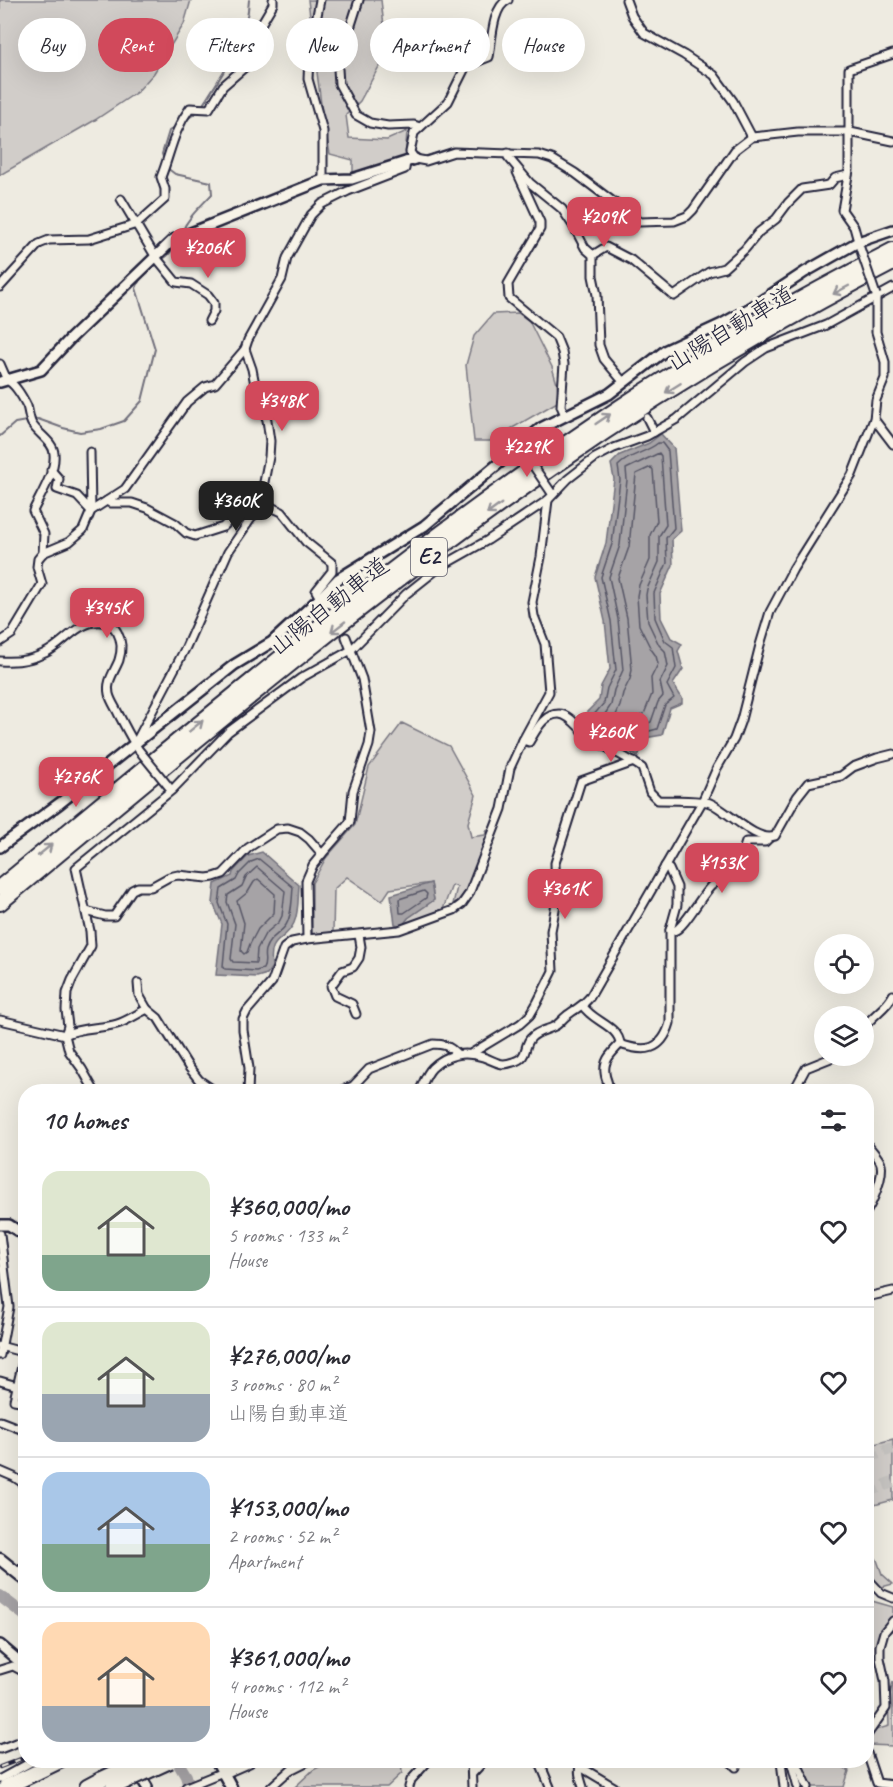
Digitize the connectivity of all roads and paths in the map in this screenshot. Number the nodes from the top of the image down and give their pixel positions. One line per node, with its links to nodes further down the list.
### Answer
1 (273, 0): 17 (street)
2 (320, 0): 15 (street)
3 (359, 0): 7 (street)
4 (508, 0): 7 (street)
5 (626, 0): 9 (street)
6 (893, 54): 8 (street)
7 (420, 127): 12 (street)
8 (849, 132): 9 (street); 10 (street); 14 (street)
9 (752, 137): 11 (street)
10 (893, 141)
11 (508, 153): 12 (street); 13 (street)
12 (410, 160): 15 (street); 28 (street)
13 (518, 170): 21 (street); 32 (street)
14 (848, 175): 19 (street); 21 (street)
15 (323, 180): 22 (street)
16 (121, 199): 17 (street)
17 (137, 224): 22 (street); 24 (street)
18 (893, 230): 19 (street)
19 (859, 245): 26 (street, bridge); 32 (street)
20 (893, 250): 61 (highway, 山陽自動車道 / E2, one-way to 20)
21 (593, 255): 30 (street)
22 (155, 256): 27 (street); 31 (street)
23 (893, 263): 62 (highway, 山陽自動車道 / E2, one-way to 62)
24 (0, 286)
25 (893, 288): 26 (street)
26 (876, 296): 34 (street); 35 (street)
27 (209, 321)
28 (245, 349): 41 (street); 42 (street)
29 (0, 364): 31 (street)
30 (620, 378)
31 (3, 381): 39 (street)
32 (565, 415): 37 (street)
33 (647, 418): 35 (street)
34 (874, 419): 36 (street); 56 (street)
35 (654, 432): 40 (street)
36 (893, 444)
37 (521, 448): 40 (street, bridge); 45 (street)
38 (90, 452): 43 (street)
39 (51, 470): 43 (street); 44 (street)
40 (551, 495): 49 (street); 51 (street)
41 (107, 501): 42 (street); 43 (street)
42 (259, 507): 45 (street); 52 (street)
43 (91, 511): 44 (street)
44 (43, 553): 48 (street)
45 (320, 598): 46 (street); 52 (street)
46 (330, 604)
47 (346, 638): 49 (street)
48 (0, 642)
49 (351, 650): 55 (street); 59 (street)
50 (0, 661): 52 (street)
51 (523, 740): 54 (street); 65 (street)
52 (136, 747): 55 (street, bridge); 58 (street)
53 (893, 754): 57 (street)
54 (634, 762): 56 (street); 76 (street)
55 (170, 789): 63 (street)
56 (702, 802): 57 (street); 60 (street)
57 (770, 838): 64 (street)
58 (0, 847)
59 (322, 854): 63 (street); 66 (street)
60 (665, 866): 64 (street); 69 (street)
61 (0, 887)
62 (0, 903)
63 (86, 911): 74 (street)
64 (670, 930): 75 (street)
65 (359, 935): 66 (street); 71 (street)
66 (307, 939): 81 (street)
67 (138, 983): 70 (street)
68 (893, 994): 72 (street)
69 (583, 1006): 75 (street); 76 (street)
70 (147, 1009): 74 (street); 80 (street)
71 (356, 1014)
72 (874, 1016)
73 (0, 1020): 74 (street)
74 (65, 1035): 79 (street)
75 (620, 1044): 84 (street)
76 (472, 1053): 77 (street)
77 (457, 1054): 82 (street); 83 (street)
78 (814, 1065): 85 (street)
79 (90, 1084)
80 (205, 1084)
81 (248, 1084)
82 (355, 1084)
83 (423, 1084)
84 (609, 1084)
85 (797, 1084)
86 (874, 1154): 87 (street)
87 (874, 1196)
88 (0, 1225): 89 (street)
89 (18, 1231)
90 (0, 1234): 95 (street)
91 (893, 1291): 92 (street)
92 (874, 1295)
93 (0, 1314): 94 (street)
94 (0, 1332)
95 (1, 1346): 96 (street); 97 (street)
96 (18, 1351)
97 (0, 1355)
98 (0, 1381): 100 (street)
99 (18, 1382): 100 (street)
100 (17, 1386): 101 (street)
101 (18, 1401)
102 (0, 1421): 103 (street)
103 (18, 1428)
104 (0, 1471): 105 (street)
105 (18, 1480)
106 (0, 1559): 107 (main road)
107 (18, 1574)
108 (874, 1586): 109 (street)
109 (893, 1598)
110 (893, 1621): 115 (street)
111 (0, 1645): 112 (street)
112 (18, 1660)
113 (18, 1669): 114 (street)
114 (0, 1670)
115 (874, 1725)
116 (18, 1742): 117 (street)
117 (0, 1749)
118 (20, 1768): 136 (street)
119 (45, 1768): 141 (highway)
120 (131, 1768): 137 (highway, bridge)
121 (135, 1768): 143 (street)
122 (151, 1768): 137 (highway, bridge)
123 (294, 1768): 146 (street)
124 (422, 1768): 147 (street)
125 (472, 1768): 135 (street)
126 (478, 1768): 135 (street)
127 (542, 1768): 148 (street)
128 (580, 1768): 149 (street)
129 (587, 1768): 150 (street)
130 (782, 1768): 151 (street)
131 (793, 1768): 152 (street)
132 (799, 1768): 153 (street)
133 (871, 1768): 138 (street)
134 (217, 1770): 144 (street); 145 (main road)
135 (472, 1774): 140 (street)
136 (0, 1779)
137 (109, 1784): 142 (highway)
138 (876, 1785): 139 (street)
139 (893, 1785)
140 (470, 1786)
141 (6, 1787)
142 (87, 1787)
143 (147, 1787)
144 (186, 1787)
145 (231, 1787)
146 (271, 1787)
147 (409, 1787)
148 (550, 1787)
149 (583, 1787)
150 (614, 1787)
151 (784, 1787)
152 (798, 1787)
153 (808, 1787)

